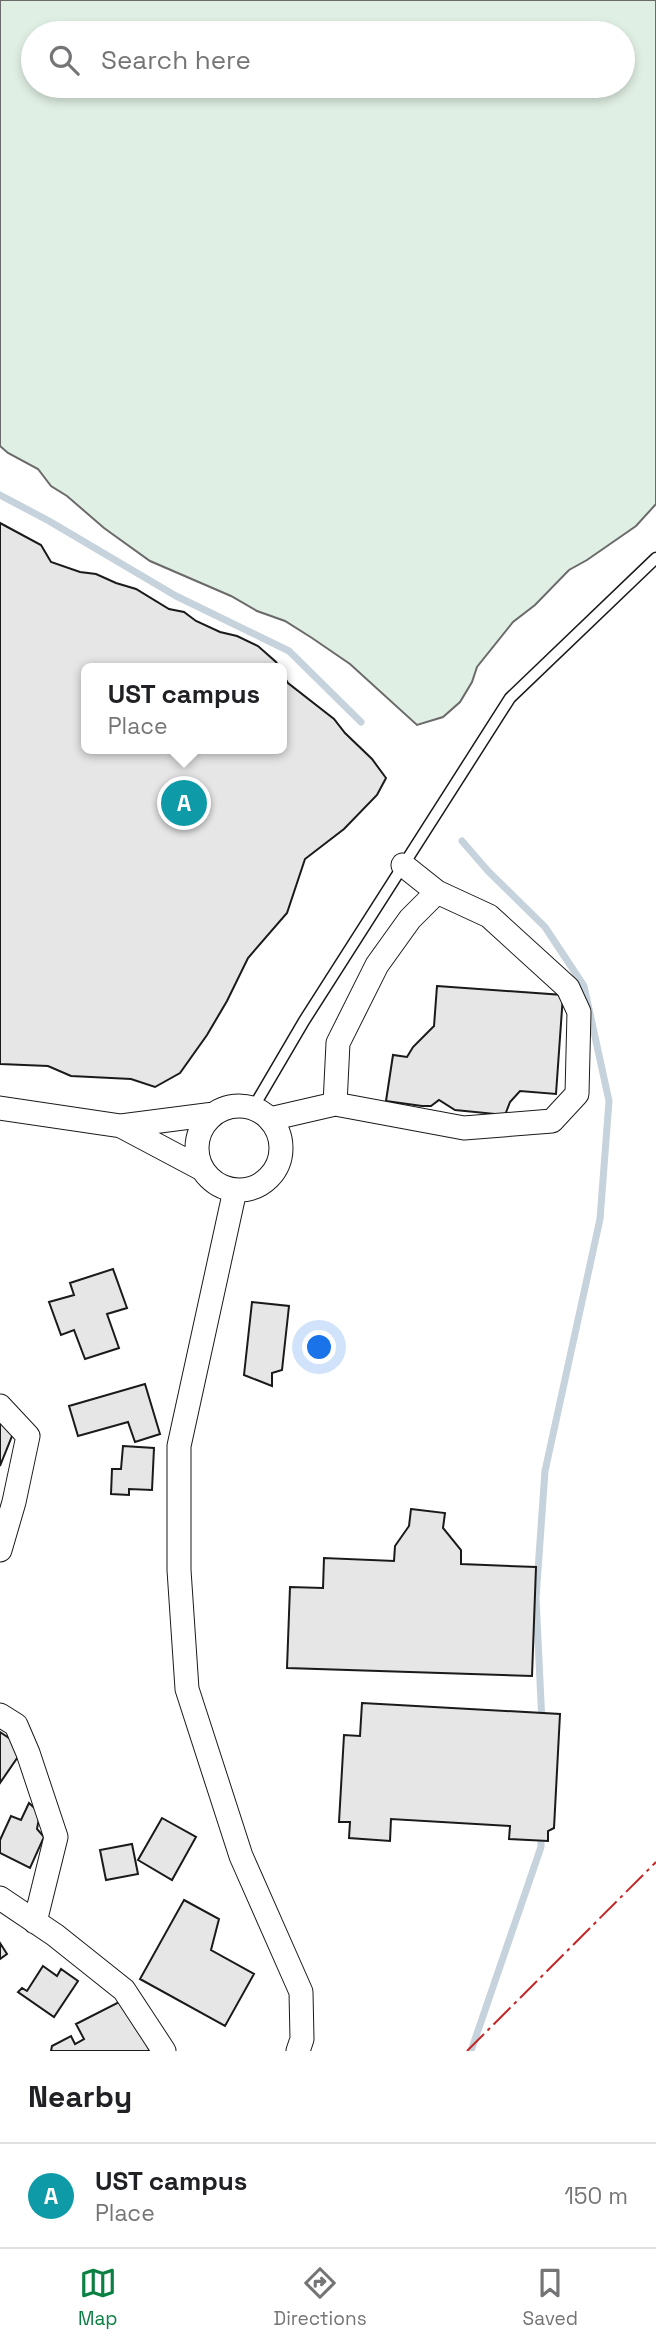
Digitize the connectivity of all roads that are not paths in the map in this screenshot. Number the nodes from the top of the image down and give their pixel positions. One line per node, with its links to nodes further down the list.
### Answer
1 (656, 558): 2 (lane)
2 (403, 865): 3 (street); 7 (lane)
3 (437, 892): 4 (street); 4 (street)
4 (335, 1104): 7 (street)
5 (0, 1108): 8 (street)
6 (214, 1114): 7 (street); 8 (street); 9 (street)
7 (262, 1114): 10 (street)
8 (121, 1126): 9 (street)
9 (202, 1169): 10 (street)
10 (235, 1190): 17 (street)
11 (0, 1406): 12 (street)
12 (0, 1550)
13 (0, 1714): 15 (street)
14 (0, 1898): 15 (street)
15 (35, 1922): 16 (street)
16 (164, 2051)
17 (298, 2051)

